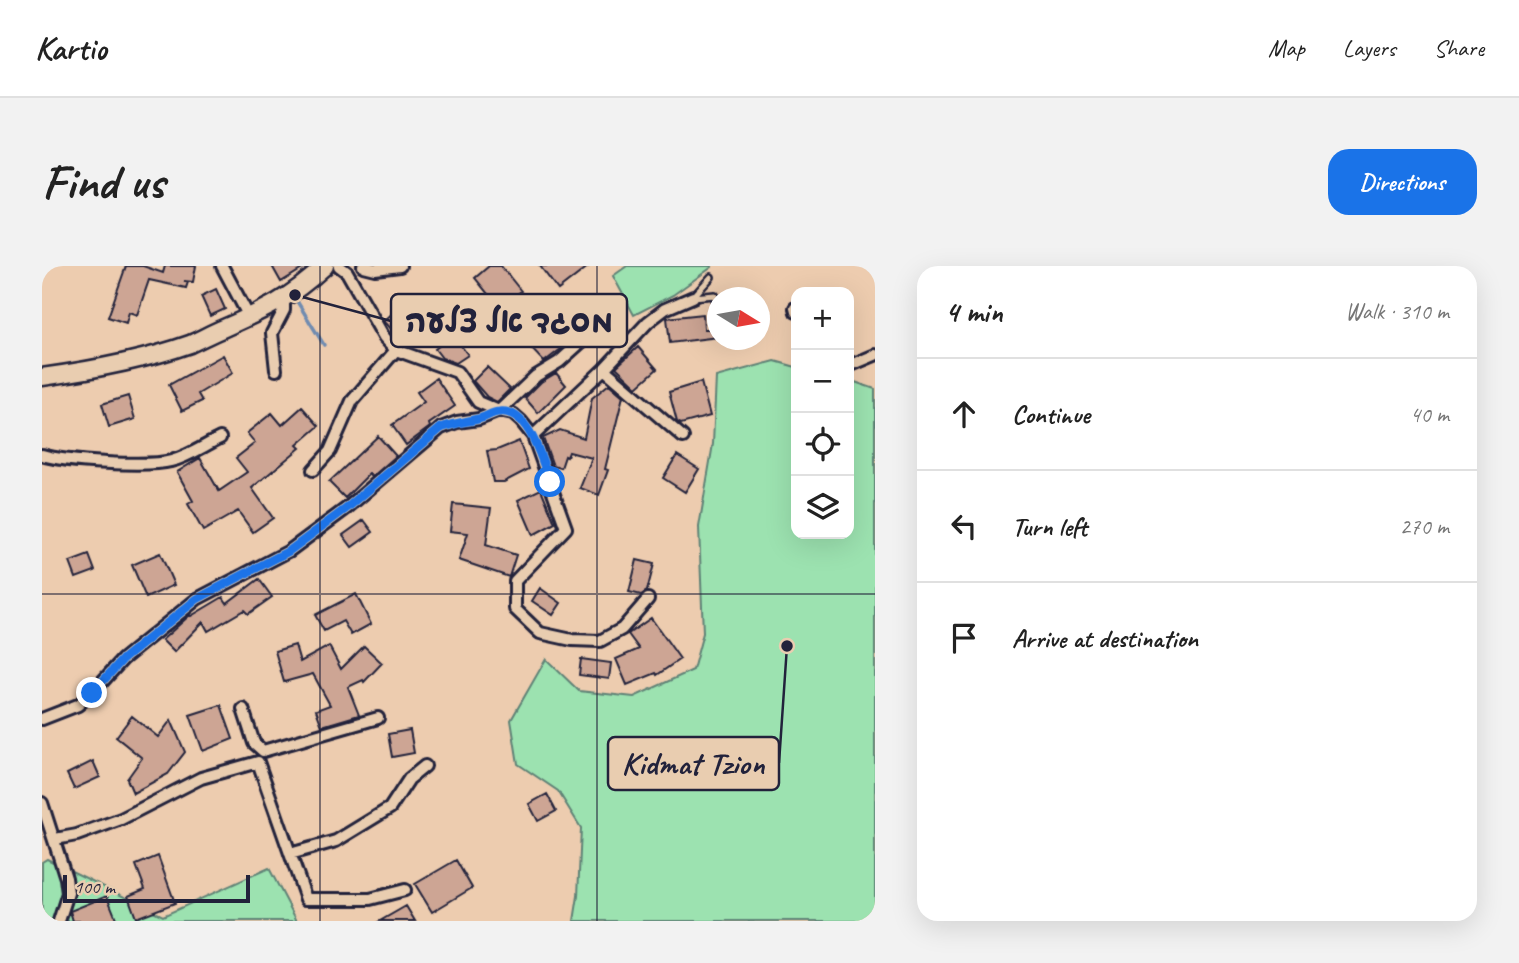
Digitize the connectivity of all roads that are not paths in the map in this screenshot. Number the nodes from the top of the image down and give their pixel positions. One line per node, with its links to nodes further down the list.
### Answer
1 (222, 266): 10 (street)
2 (325, 266): 9 (main road)
3 (339, 266): 12 (street)
4 (363, 266): 5 (street)
5 (400, 266)
6 (711, 277): 8 (lane)
7 (707, 296): 8 (lane)
8 (693, 297): 15 (street)
9 (284, 300): 10 (main road); 16 (street)
10 (249, 317): 17 (main road)
11 (589, 335): 18 (street)
12 (396, 350): 18 (street); 23 (street)
13 (875, 355): 14 (street)
14 (854, 364)
15 (604, 369): 19 (street); 20 (street)
16 (276, 370)
17 (42, 377)
18 (499, 411): 19 (street); 27 (street)
19 (533, 436): 24 (street)
20 (683, 437)
21 (220, 438): 22 (street)
22 (42, 455)
23 (313, 470)
24 (648, 599)
25 (243, 709): 28 (street)
26 (378, 718): 28 (street)
27 (42, 719)
28 (261, 756): 31 (street); 32 (street)
29 (425, 766): 32 (street)
30 (42, 803): 31 (street)
31 (55, 839): 34 (street)
32 (290, 854): 33 (street)
33 (405, 890)
34 (60, 921)

